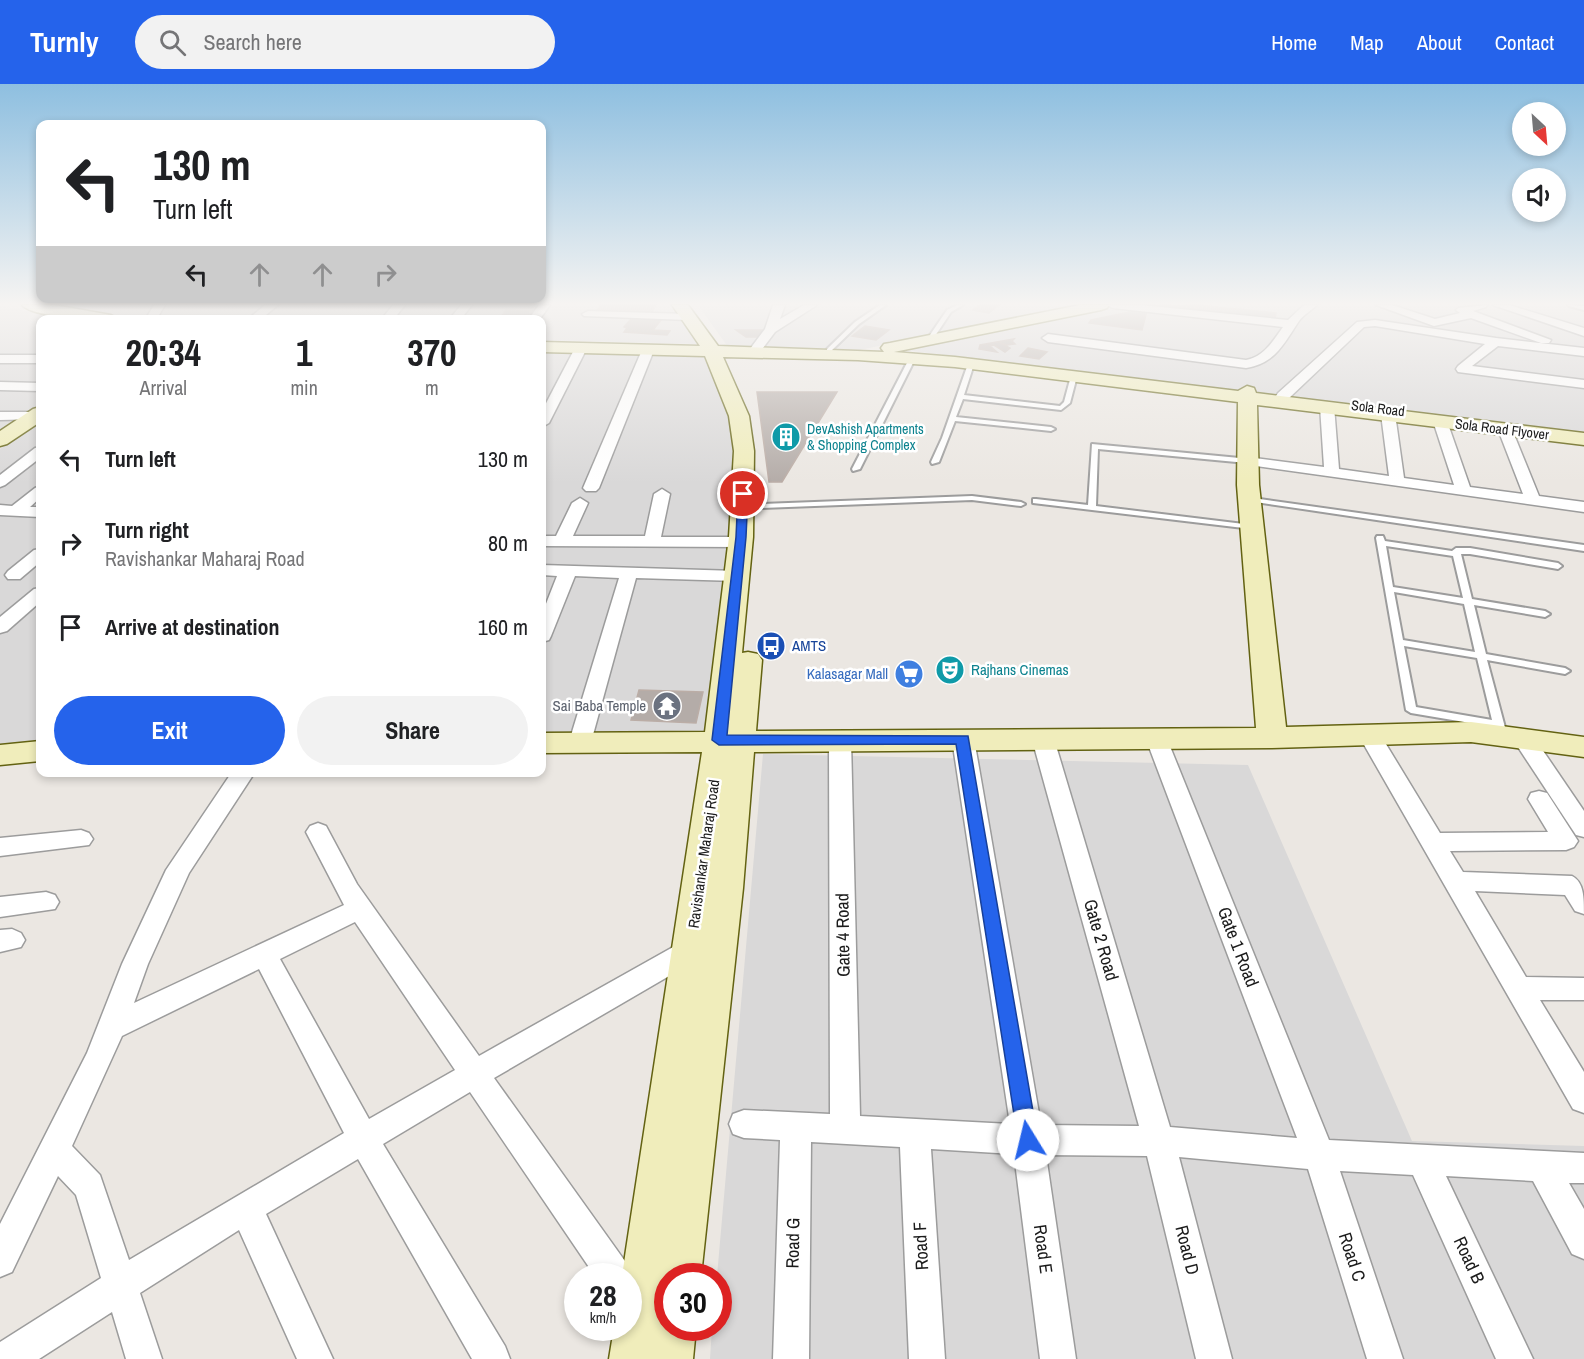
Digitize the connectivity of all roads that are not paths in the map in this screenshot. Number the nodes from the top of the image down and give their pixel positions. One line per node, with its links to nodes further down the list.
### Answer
1 (572, 364): 22 (street)
2 (642, 364): 39 (street)
3 (728, 364): 58 (main road, Ravishankar Maharaj Road)
4 (733, 364): 48 (main road, Ravishankar Maharaj Road)
5 (909, 364): 35 (lane)
6 (971, 364): 17 (lane)
7 (975, 364): 11 (main road, Sola Road)
8 (1004, 364): 15 (main road, Sola Road)
9 (1317, 364): 16 (street)
10 (1466, 364): 12 (street)
11 (1074, 376): 15 (main road, Sola Road); 17 (lane)
12 (1584, 384)
13 (0, 386): 14 (street)
14 (36, 387)
15 (1247, 394): 16 (main road, Sola Road); 18 (main road, Sola Road); 33 (main road)
16 (1283, 396): 25 (main road, Sola Road)
17 (960, 397): 24 (lane)
18 (1327, 406): 20 (main road, Sola Road); 36 (street)
19 (36, 414): 23 (street)
20 (1388, 414): 25 (main road, Sola Road); 37 (street)
21 (36, 415): 30 (main road)
22 (546, 415)
23 (0, 416)
24 (952, 419): 27 (lane); 34 (lane)
25 (1431, 419): 26 (main road); 28 (main road); 29 (main road, Sola Road Flyover); 31 (main road, Sola Road Flyover); 40 (street)
26 (1584, 428)
27 (1051, 429)
28 (1506, 432): 31 (main road); 44 (street)
29 (1584, 433)
30 (0, 440)
31 (1584, 440)
32 (36, 454): 38 (street)
33 (1247, 461): 36 (street); 43 (main road); 49 (lane)
34 (935, 462)
35 (856, 469)
36 (1332, 472): 37 (street)
37 (1397, 481): 40 (street)
38 (0, 482)
39 (591, 488)
40 (1464, 491): 44 (street)
41 (36, 494): 51 (street)
42 (662, 494): 57 (street)
43 (1249, 499): 54 (main road); 59 (lane)
44 (1533, 500): 50 (street)
45 (1036, 501): 49 (lane)
46 (580, 503): 56 (street)
47 (1021, 504): 48 (lane)
48 (762, 506): 83 (main road, Ravishankar Maharaj Road)
49 (1092, 506): 54 (lane)
50 (1584, 507)
51 (12, 511): 52 (street); 53 (street)
52 (36, 512)
53 (0, 527)
54 (1252, 527): 79 (main road)
55 (546, 541): 56 (street)
56 (562, 541): 57 (street)
57 (652, 542): 58 (street)
58 (740, 542): 67 (main road, Ravishankar Maharaj Road)
59 (1584, 548)
60 (1456, 554): 62 (lane); 68 (lane); 70 (lane)
61 (36, 557): 66 (street)
62 (1558, 566)
63 (546, 570): 64 (street)
64 (568, 571): 65 (street); 72 (street)
65 (629, 573): 67 (street); 85 (street)
66 (14, 575)
67 (737, 576): 83 (main road, Ravishankar Maharaj Road)
68 (1391, 589): 70 (lane); 74 (lane)
69 (36, 596): 73 (street)
70 (1467, 601): 71 (lane); 75 (lane)
71 (1545, 614)
72 (546, 626)
73 (0, 627)
74 (1400, 642): 75 (lane); 77 (lane)
75 (1480, 656): 76 (lane); 77 (lane)
76 (1565, 671)
77 (1508, 732): 78 (main road); 87 (main road); 92 (street)
78 (1370, 736): 79 (main road); 95 (street)
79 (1272, 738): 82 (main road)
80 (963, 739): 81 (main road); 84 (main road); 114 (street, Road E)
81 (1042, 739): 82 (main road); 115 (street, Gate 2 Road)
82 (1157, 739): 117 (street, Gate 1 Road)
83 (730, 740): 84 (main road); 85 (main road); 102 (main road, Ravishankar Maharaj Road); 125 (main road, Ravishankar Maharaj Road)
84 (840, 740): 111 (street, Gate 4 Road)
85 (580, 742): 86 (main road)
86 (546, 743)
87 (1584, 747)
88 (36, 751): 89 (main road)
89 (0, 755)
90 (241, 777): 106 (street)
91 (1539, 799): 95 (street)
92 (1584, 829)
93 (318, 832): 101 (street)
94 (81, 839): 96 (street)
95 (1432, 842): 97 (street)
96 (0, 847)
97 (1455, 881): 99 (street); 104 (street)
98 (46, 902): 100 (street)
99 (1584, 904)
100 (0, 907)
101 (359, 909): 103 (street); 107 (street)
102 (691, 950): 107 (street); 127 (main road, Ravishankar Maharaj Road)
103 (264, 954): 106 (street); 113 (street)
104 (1518, 988): 105 (street); 108 (street)
105 (1584, 989)
106 (111, 1028): 116 (street)
107 (474, 1073): 113 (street); 124 (street)
108 (1584, 1099)
109 (744, 1124): 110 (street)
110 (796, 1127): 111 (street); 134 (street, Road G)
111 (845, 1130): 112 (street)
112 (915, 1133): 114 (street); 135 (street, Road F)
113 (363, 1138): 121 (street); 131 (street)
114 (1028, 1140): 115 (street); 136 (street, Road E)
115 (1159, 1141): 117 (street); 137 (street, Road D)
116 (54, 1149): 123 (street); 126 (street)
117 (1319, 1155): 118 (street); 138 (street, Road C)
118 (1422, 1160): 119 (street); 139 (street, Road B)
119 (1542, 1166): 120 (street); 122 (street)
120 (1584, 1168)
121 (246, 1208): 126 (street); 130 (street)
122 (1584, 1242)
123 (0, 1260)
124 (606, 1263)
125 (678, 1263)
126 (122, 1286): 128 (street); 129 (street)
127 (647, 1313): 132 (main road, Ravishankar Maharaj Road); 133 (main road, Ravishankar Maharaj Road)
128 (5, 1359)
129 (144, 1359)
130 (315, 1359)
131 (492, 1359)
132 (635, 1359)
133 (668, 1359)
134 (791, 1359)
135 (927, 1359)
136 (1058, 1359)
137 (1214, 1359)
138 (1385, 1359)
139 (1515, 1359)

